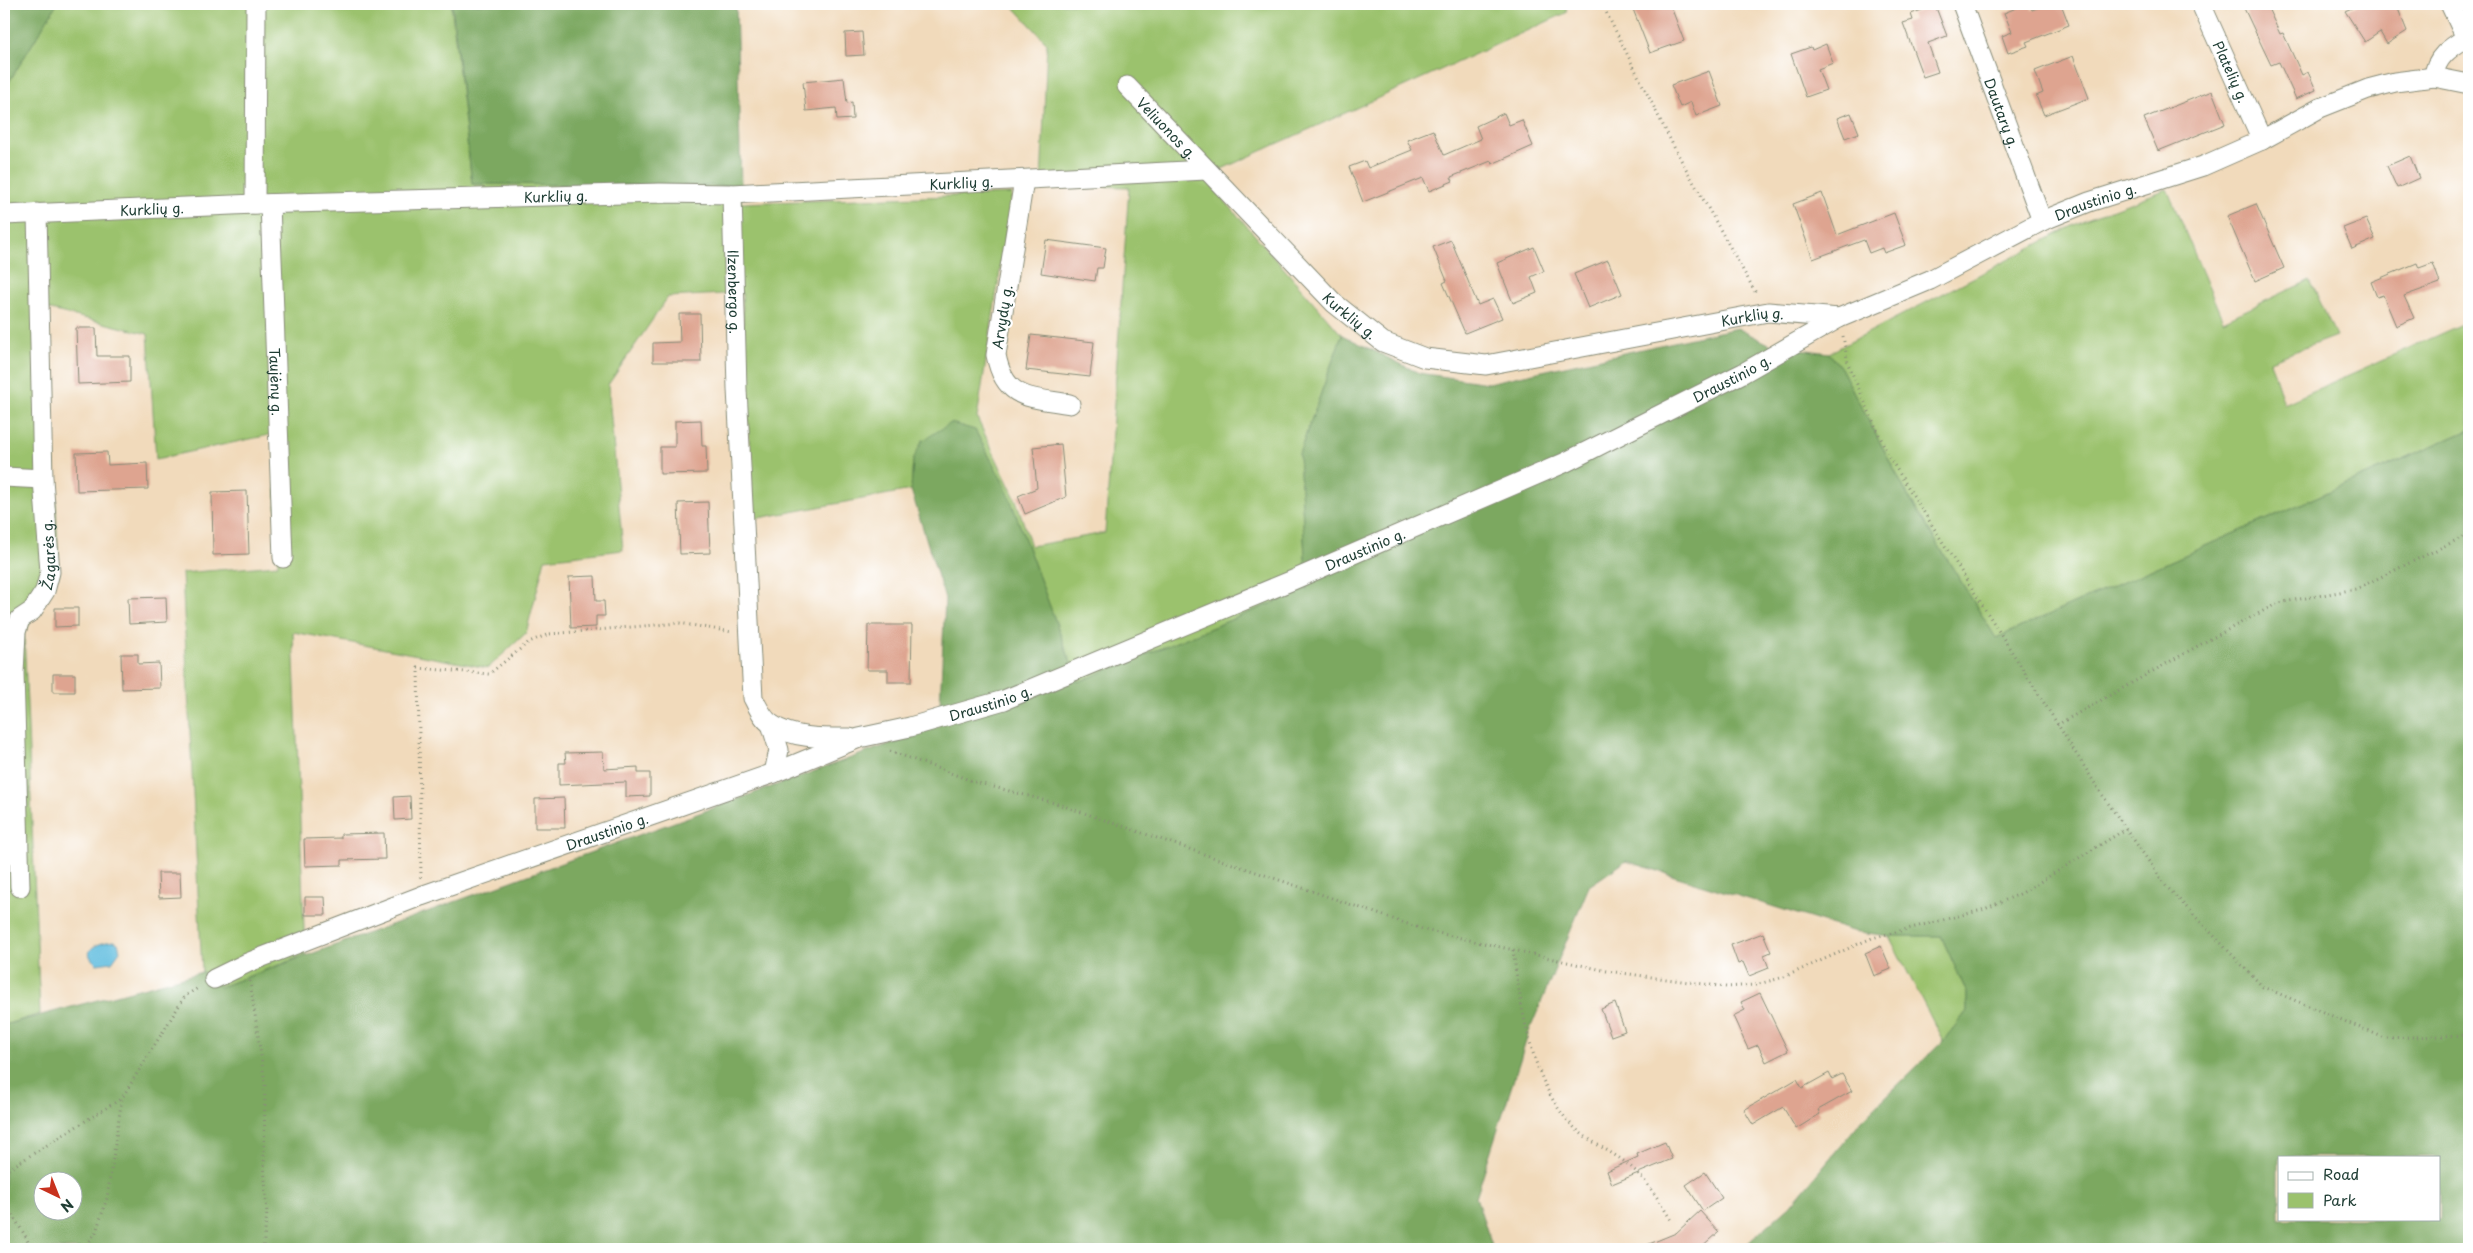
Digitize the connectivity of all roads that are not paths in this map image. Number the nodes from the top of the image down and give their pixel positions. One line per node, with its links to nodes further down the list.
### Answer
1 (256, 4): 13 (street, Taujėnų g.)
2 (1962, 4): 16 (street, Dautarų g.)
3 (2201, 4): 9 (street, Platelių g.)
4 (2450, 4): 5 (street)
5 (2468, 37): 6 (street)
6 (2434, 77): 7 (street, Draustinio g.); 9 (street, Draustinio g.)
7 (2469, 84)
8 (1127, 86): 10 (street, Veliuonos g.)
9 (2262, 140): 16 (street, Draustinio g.)
10 (1206, 170): 11 (street, Kurklių g.); 17 (street, Kurklių g.)
11 (1024, 180): 12 (street, Kurklių g.); 18 (street, Arvydų g.)
12 (732, 194): 13 (street, Kurklių g.); 22 (street, Ilzenbergo g.)
13 (263, 204): 14 (street, Kurklių g.); 21 (street, Taujėnų g.)
14 (37, 213): 15 (street, Kurklių g.); 20 (street, Žagarės g.)
15 (4, 215)
16 (2042, 221): 17 (street, Draustinio g.)
17 (1839, 318): 23 (street, Draustinio g.)
18 (1070, 404)
19 (4, 477): 20 (street)
20 (43, 479): 25 (street, Žagarės g.)
21 (283, 558)
22 (771, 724): 23 (street); 24 (street, Ilzenbergo g.)
23 (859, 738): 24 (street, Draustinio g.)
24 (774, 773): 26 (street, Draustinio g.)
25 (20, 886)
26 (214, 979)

